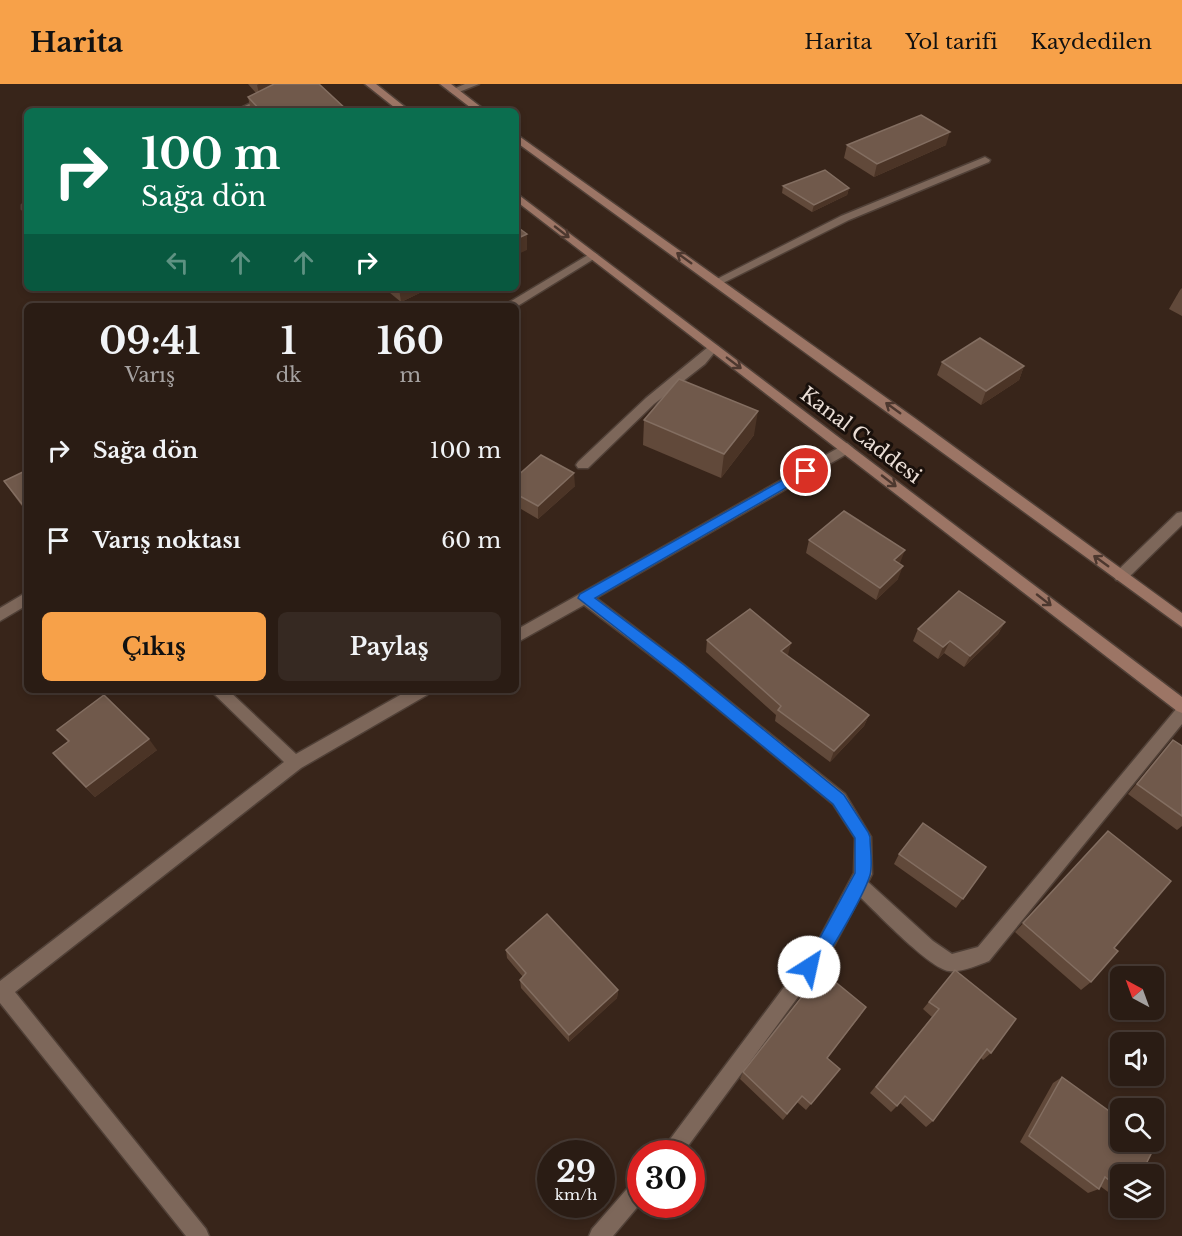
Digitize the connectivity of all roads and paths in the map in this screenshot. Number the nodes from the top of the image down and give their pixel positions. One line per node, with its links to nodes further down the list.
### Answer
1 (300, 84): 6 (street)
2 (370, 84): 7 (main road)
3 (445, 84): 5 (main road)
4 (474, 84): 5 (street)
5 (454, 91): 8 (main road)
6 (245, 108)
7 (401, 108)
8 (477, 108)
9 (519, 139): 13 (main road, one-way to 9)
10 (985, 160): 13 (street)
11 (519, 198): 12 (main road, Kanal Caddesi, one-way to 12)
12 (593, 255): 14 (street); 15 (main road, Kanal Caddesi)
13 (717, 282): 19 (main road, one-way to 13)
14 (513, 303)
15 (713, 347): 16 (main road, Kanal Caddesi, one-way to 16); 17 (street)
16 (847, 448): 20 (street); 27 (main road, Kanal Caddesi, one-way to 27)
17 (583, 465)
18 (1182, 517): 19 (street)
19 (1121, 576): 23 (main road)
20 (585, 598): 24 (street); 30 (street)
21 (24, 600): 22 (street)
22 (0, 615)
23 (1182, 621)
24 (519, 635)
25 (221, 693): 29 (street)
26 (417, 693): 29 (street)
27 (1182, 706)
28 (1182, 713): 30 (street)
29 (295, 763): 31 (street)
30 (858, 884): 32 (street)
31 (1, 991): 34 (street)
32 (680, 1140)
33 (627, 1204): 35 (street)
34 (199, 1236)
35 (599, 1236)

